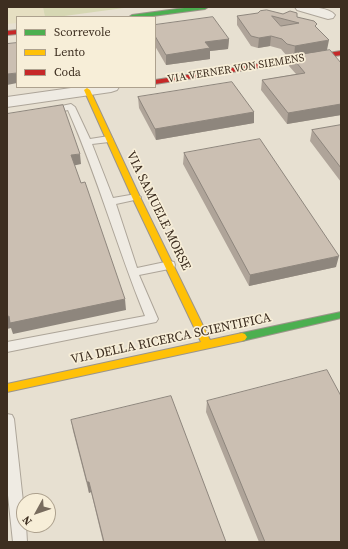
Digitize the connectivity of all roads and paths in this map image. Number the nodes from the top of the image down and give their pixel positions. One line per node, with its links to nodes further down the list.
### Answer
1 (205, 7): 4 (street)
2 (302, 7): 3 (street)
3 (329, 14)
4 (139, 16)
5 (341, 52): 6 (street, VIA VERNER VON SIEMENS)
6 (156, 81)
7 (104, 88): 8 (street)
8 (87, 90): 9 (street); 11 (street, VIA SAMUELE MORSE)
9 (7, 102)
10 (42, 112): 12 (lane)
11 (109, 139): 12 (lane); 13 (street, VIA SAMUELE MORSE)
12 (87, 142): 14 (lane)
13 (136, 197): 14 (lane); 15 (street, VIA SAMUELE MORSE)
14 (110, 202): 16 (lane)
15 (170, 265): 16 (lane); 18 (street, VIA SAMUELE MORSE)
16 (133, 273): 19 (lane)
17 (341, 315): 18 (street, VIA DELLA RICERCA SCIENTIFICA)
18 (207, 344): 20 (street, VIA DELLA RICERCA SCIENTIFICA)
19 (7, 347)
20 (7, 388)
21 (7, 420): 22 (lane)
22 (20, 542)

